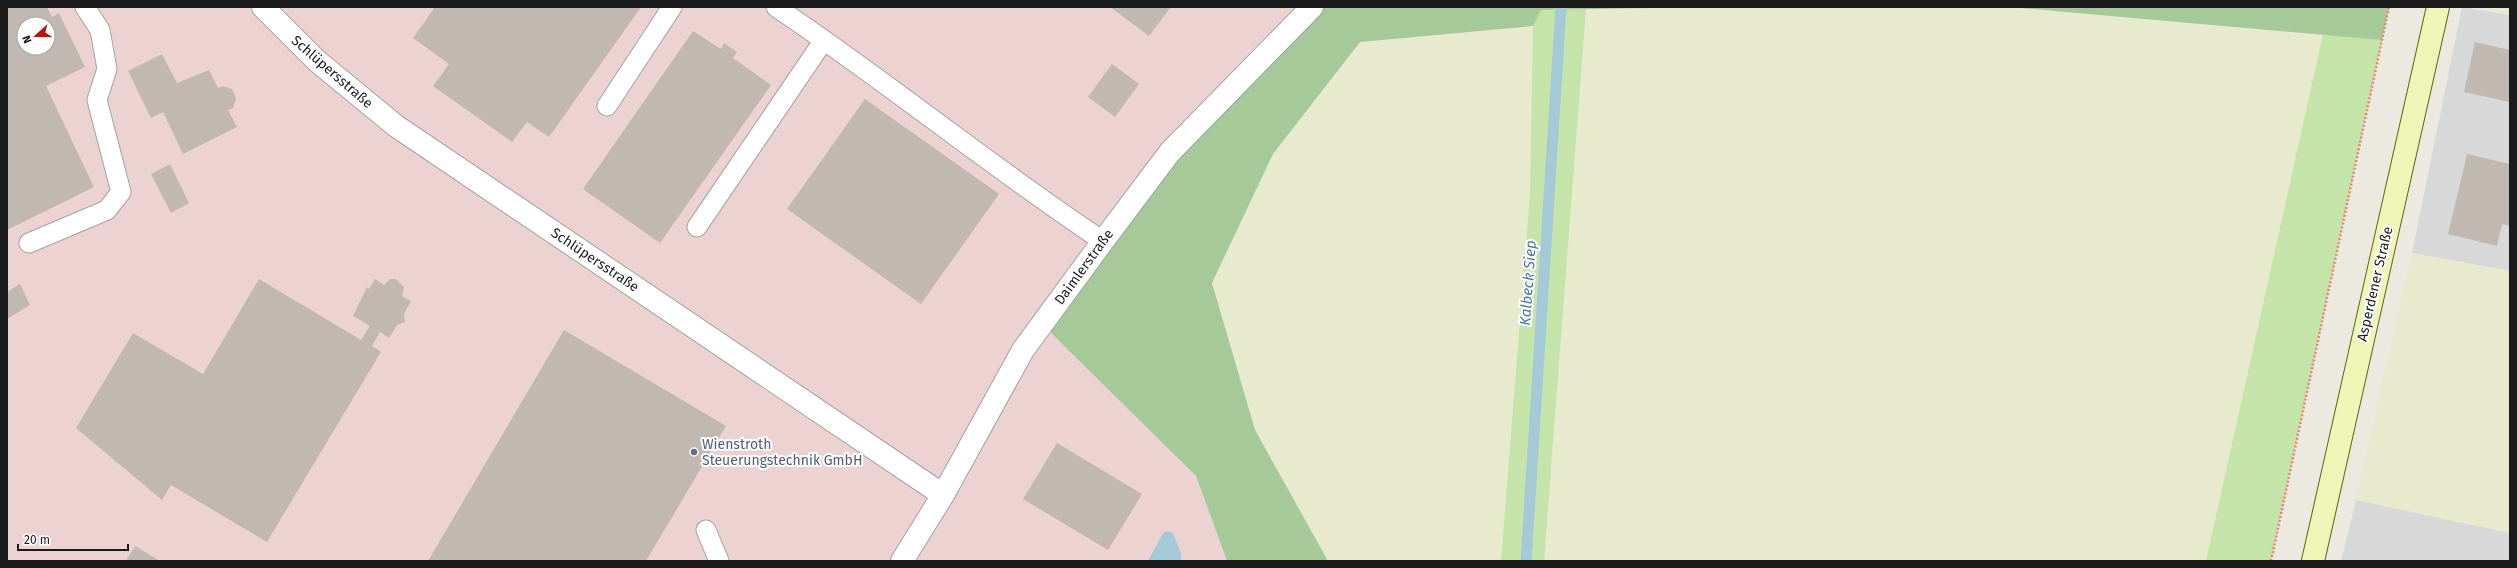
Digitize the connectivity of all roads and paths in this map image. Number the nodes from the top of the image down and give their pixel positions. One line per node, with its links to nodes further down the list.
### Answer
1 (85, 7): 12 (lane)
2 (262, 7): 13 (street, Schlüpersstraße)
3 (672, 7): 9 (lane)
4 (776, 7): 8 (lane)
5 (1312, 7): 11 (street, Daimlerstraße)
6 (2389, 7): 17 (path)
7 (2438, 7): 18 (main road, Asperdener Straße)
8 (824, 40): 10 (lane); 11 (lane)
9 (607, 106)
10 (697, 227)
11 (1102, 241): 13 (street, Daimlerstraße)
12 (29, 244)
13 (942, 495): 16 (street, Daimlerstraße)
14 (706, 530): 15 (lane)
15 (719, 561)
16 (902, 561)
17 (2271, 561)
18 (2313, 561)

